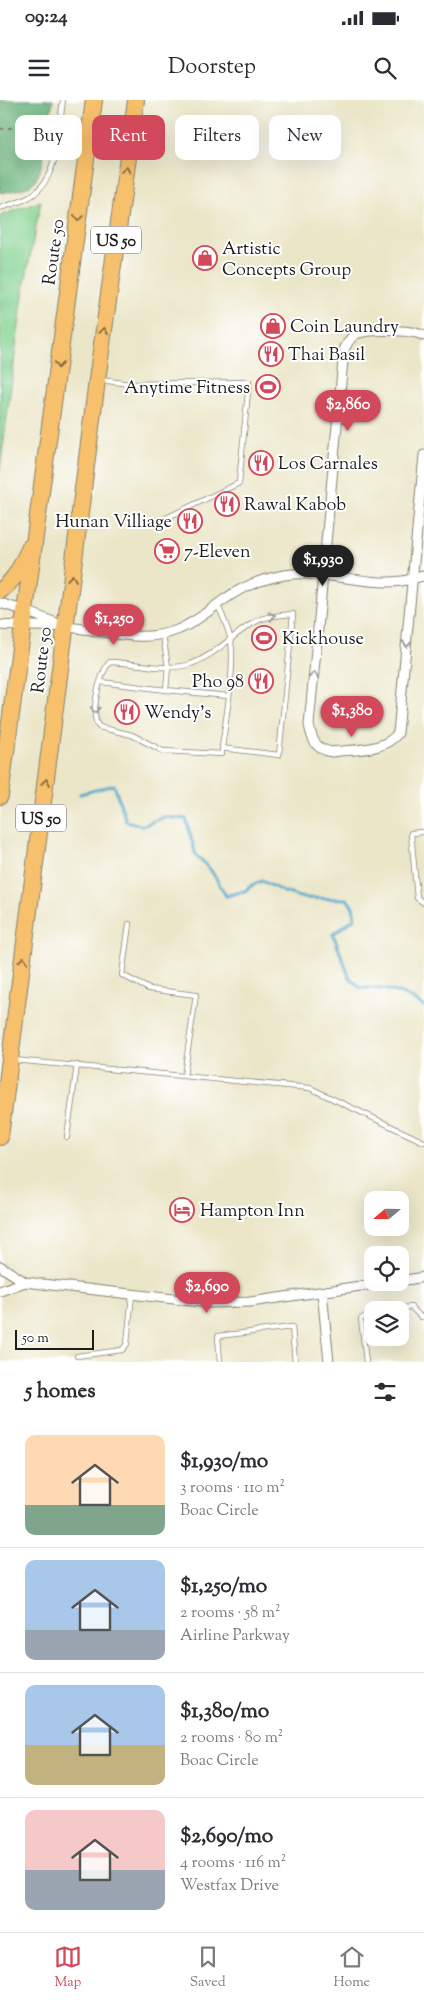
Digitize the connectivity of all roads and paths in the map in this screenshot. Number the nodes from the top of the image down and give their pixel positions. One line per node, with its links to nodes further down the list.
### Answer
1 (63, 100): 4 (lane)
2 (94, 100): 13 (highway, Route 50 / US 50, one-way to 13)
3 (136, 100): 10 (highway, Route 50 / US 50, one-way to 3)
4 (61, 115)
5 (15, 128): 6 (path)
6 (0, 129)
7 (54, 160): 8 (lane)
8 (0, 208)
9 (424, 336): 14 (street)
10 (97, 380): 12 (lane); 23 (highway, Route 50 / US 50, one-way to 10)
11 (424, 455): 16 (street)
12 (139, 523)
13 (37, 532): 17 (highway); 20 (highway, Route 50 / US 50)
14 (323, 576): 16 (street); 16 (street, one-way to 14); 19 (street)
15 (424, 576): 16 (street)
16 (414, 578)
17 (0, 591)
18 (0, 603): 20 (street)
19 (217, 604): 24 (street); 25 (lane)
20 (26, 611): 22 (highway, Route 50 / US 50); 23 (street)
21 (0, 625): 22 (street)
22 (24, 627): 23 (street); 31 (highway, Route 50 / US 50)
23 (66, 627): 24 (street); 35 (highway, Route 50 / US 50, one-way to 23)
24 (163, 635): 26 (lane)
25 (230, 640): 26 (lane); 29 (lane); 30 (lane, one-way to 30)
26 (168, 667): 27 (lane); 28 (lane)
27 (101, 682): 28 (lane); 30 (lane, one-way to 30)
28 (166, 690): 29 (lane)
29 (228, 696): 30 (lane)
30 (222, 748)
31 (0, 796)
32 (424, 832): 33 (lane)
33 (424, 903)
34 (129, 924): 37 (lane)
35 (10, 1059): 36 (lane); 38 (highway, Route 50 / US 50)
36 (77, 1065): 37 (lane); 39 (lane)
37 (184, 1076): 40 (lane)
38 (0, 1137)
39 (67, 1137)
40 (424, 1142)
41 (0, 1266): 44 (street)
42 (424, 1277): 43 (street)
43 (409, 1280)
44 (25, 1282): 46 (street); 48 (street)
45 (364, 1286): 47 (street)
46 (0, 1291)
47 (322, 1292): 48 (street); 57 (street)
48 (132, 1295): 54 (lane)
49 (409, 1307): 50 (lane)
50 (424, 1316)
51 (364, 1317): 52 (lane)
52 (364, 1345)
53 (364, 1346): 58 (lane)
54 (77, 1356)
55 (220, 1362): 56 (lane)
56 (295, 1362)
57 (329, 1362)
58 (366, 1362)

